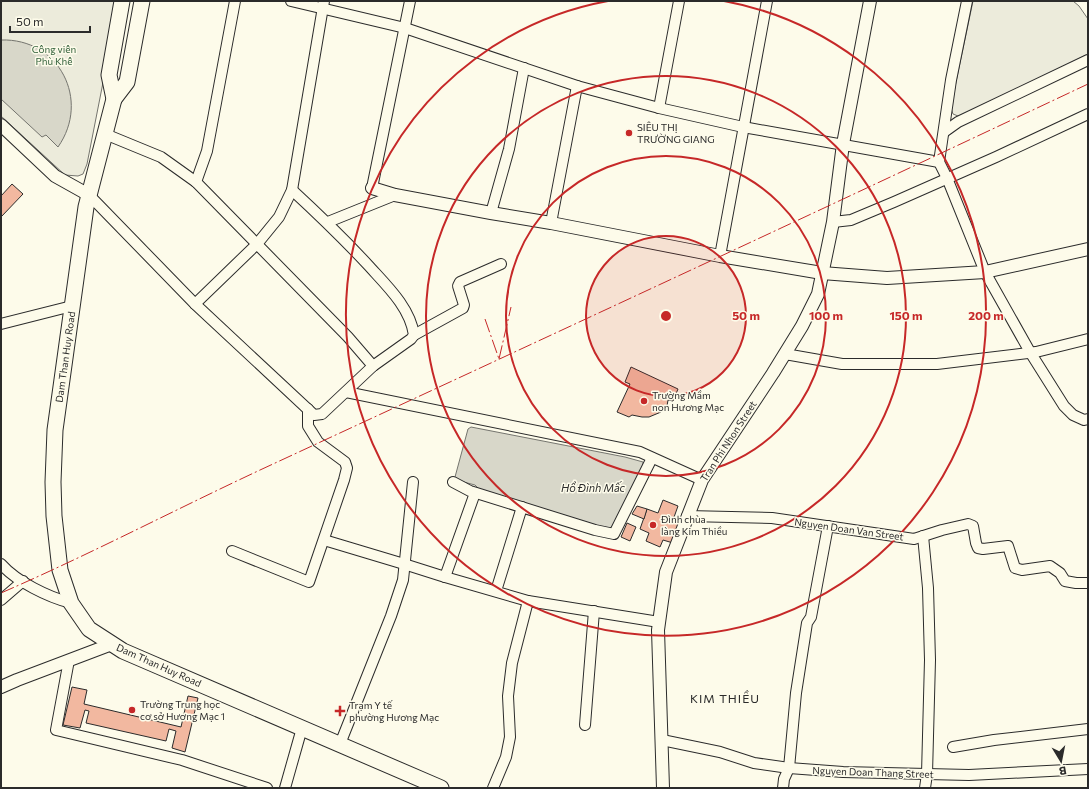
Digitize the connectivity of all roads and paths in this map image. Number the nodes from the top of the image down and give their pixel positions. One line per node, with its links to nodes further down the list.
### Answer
1 (122, 1): 15 (main road)
2 (142, 1): 15 (main road)
3 (236, 1): 25 (street)
4 (291, 1): 10 (street)
5 (410, 1): 11 (street)
6 (679, 1): 16 (street)
7 (767, 1): 19 (street)
8 (870, 1): 22 (street, Tran Phi Nhon Street)
9 (967, 1): 20 (street)
10 (323, 5): 11 (street); 27 (street)
11 (405, 28): 13 (street); 26 (street)
12 (1088, 60): 20 (street)
13 (524, 68): 14 (street); 30 (street)
14 (577, 86): 16 (street); 33 (street)
15 (114, 99): 21 (main road, Dam Than Huy Road)
16 (659, 108): 19 (street)
17 (1088, 114): 24 (street)
18 (1, 125): 28 (street)
19 (743, 127): 22 (street); 36 (street)
20 (944, 132): 23 (street)
21 (105, 134): 25 (street); 28 (main road, Dam Than Huy Road)
22 (843, 144): 23 (street); 32 (street, Tran Phi Nhon Street)
23 (939, 162): 24 (street)
24 (947, 178): 32 (street); 38 (street)
25 (196, 182): 34 (street)
26 (372, 188): 29 (street)
27 (292, 190): 31 (street); 34 (street)
28 (89, 195): 40 (street); 41 (main road, Dam Than Huy Road)
29 (395, 195): 30 (street); 31 (street)
30 (491, 213): 33 (street)
31 (328, 222): 43 (street)
32 (833, 222): 39 (street, Tran Phi Nhon Street)
33 (551, 223): 36 (street)
34 (257, 244): 40 (street); 47 (street)
35 (1088, 249): 38 (street)
36 (720, 256): 39 (street)
37 (501, 264): 43 (street)
38 (985, 272): 39 (street); 45 (street)
39 (822, 273): 46 (street, Tran Phi Nhon Street)
40 (195, 304): 49 (street)
41 (72, 306): 42 (street); 70 (main road, Dam Than Huy Road)
42 (1, 324)
43 (414, 335): 47 (street)
44 (1088, 339): 45 (street)
45 (1030, 352): 46 (street); 50 (street)
46 (785, 354): 52 (street, Tran Phi Nhon Street)
47 (373, 366): 48 (street)
48 (346, 392): 49 (street); 51 (street)
49 (308, 409): 60 (street)
50 (1088, 419)
51 (652, 458): 52 (street); 56 (street)
52 (702, 480): 57 (street, Tran Phi Nhon Street)
53 (413, 482): 63 (street)
54 (453, 482): 55 (street)
55 (475, 492): 56 (street); 64 (street)
56 (522, 508): 67 (street)
57 (687, 516): 58 (street, Nguyen Doan Van Street); 72 (street, Tran Phi Nhon Street)
58 (828, 526): 59 (street, Nguyen Doan Van Street); 82 (street)
59 (924, 536): 66 (street, Nguyen Doan Van Street); 84 (street)
60 (324, 540): 61 (street); 63 (street)
61 (232, 551)
62 (1, 564): 65 (street)
63 (404, 564): 64 (street); 80 (street)
64 (445, 577): 67 (street)
65 (23, 581): 68 (street); 70 (street)
66 (1088, 583)
67 (496, 591): 69 (street)
68 (1, 600)
69 (528, 601): 71 (street); 88 (street)
70 (72, 603): 73 (main road, Dam Than Huy Road)
71 (594, 611): 72 (street); 76 (street)
72 (659, 622): 79 (street, Tran Phi Nhon Street)
73 (112, 644): 74 (street); 77 (main road, Dam Than Huy Road)
74 (69, 660): 75 (street); 85 (street)
75 (1, 687)
76 (585, 724)
77 (302, 728): 80 (main road, Dam Than Huy Road); 86 (street)
78 (1088, 729): 81 (street)
79 (662, 740): 82 (street, Nguyen Doan Thang Street); 89 (street, Tran Phi Nhon Street)
80 (340, 744): 87 (main road, Dam Than Huy Road)
81 (953, 747)
82 (789, 768): 84 (street, Nguyen Doan Thang Street); 90 (street)
83 (1088, 769): 84 (street, Nguyen Doan Thang Street)
84 (927, 774): 91 (street)
85 (267, 788)
86 (285, 788)
87 (441, 788)
88 (493, 788)
89 (663, 788)
90 (783, 788)
91 (925, 788)

